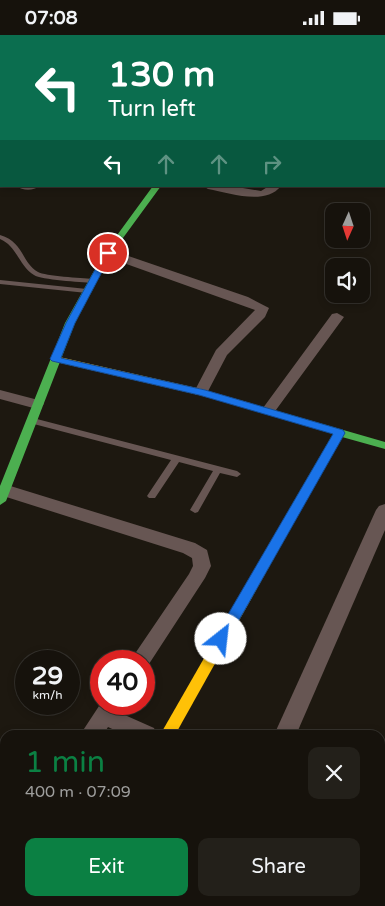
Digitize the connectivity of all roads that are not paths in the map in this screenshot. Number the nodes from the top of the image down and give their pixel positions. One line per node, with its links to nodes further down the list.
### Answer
1 (156, 187): 5 (main road)
2 (215, 187): 3 (street)
3 (275, 187)
4 (0, 237): 7 (lane)
5 (108, 253): 7 (main road); 10 (street)
6 (0, 282): 7 (lane)
7 (89, 286): 9 (main road)
8 (336, 317): 13 (street)
9 (55, 359): 10 (main road); 12 (main road)
10 (201, 392): 13 (main road)
11 (0, 394): 12 (street)
12 (37, 404): 14 (main road)
13 (268, 411): 15 (main road)
14 (30, 421): 17 (lane); 21 (main road)
15 (340, 433): 16 (main road); 29 (main road)
16 (384, 442)
17 (178, 459): 18 (lane); 20 (lane)
18 (218, 469): 19 (lane); 22 (lane)
19 (237, 474)
20 (152, 495)
21 (2, 496): 24 (street)
22 (195, 510)
23 (385, 510): 30 (street)
24 (147, 650)
25 (104, 715): 27 (street)
26 (117, 715): 28 (street)
27 (94, 730)
28 (139, 730)
29 (170, 730)
30 (288, 730)

